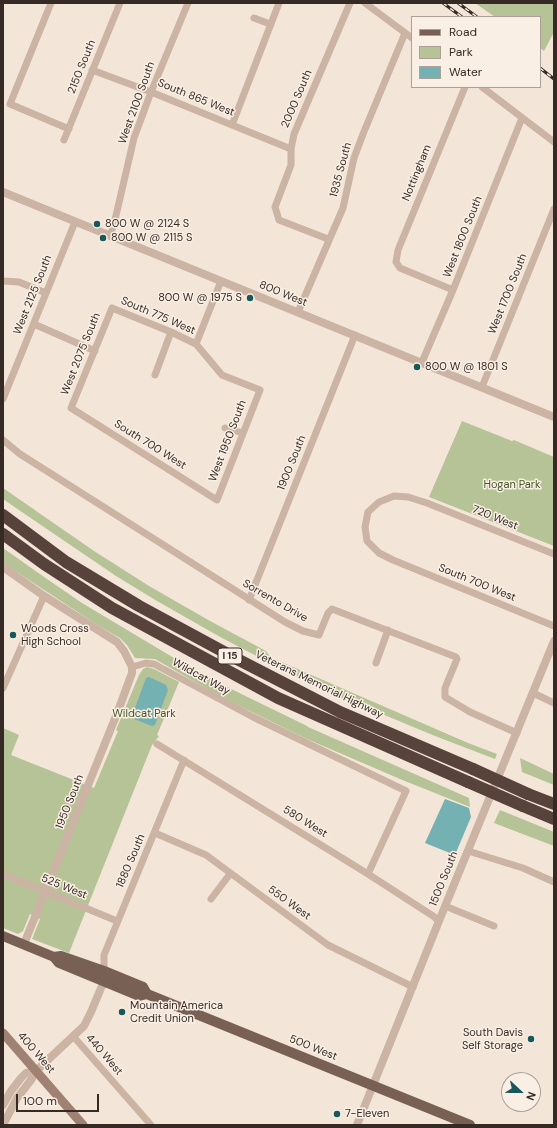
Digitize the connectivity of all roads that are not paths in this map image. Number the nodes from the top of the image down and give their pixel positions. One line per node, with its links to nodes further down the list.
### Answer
1 (51, 3): 17 (street)
2 (120, 3): 11 (street, 2150 South)
3 (188, 3): 14 (street, West 2100 South)
4 (279, 3): 8 (street)
5 (350, 3): 20 (street, 2000 South)
6 (365, 3): 9 (street)
7 (254, 18): 8 (street)
8 (270, 24): 16 (street)
9 (405, 33): 10 (street); 25 (street, 1935 South)
10 (411, 37)
11 (92, 70): 14 (street, South 865 West); 17 (street, 2150 South)
12 (465, 88): 28 (street, Nottingham)
13 (483, 88): 15 (street)
14 (151, 92): 16 (street, South 865 West); 24 (street, West 2100 South)
15 (522, 118): 19 (street); 28 (street, West 1800 South)
16 (232, 125): 20 (street, South 865 West)
17 (69, 129): 18 (street, 2150 South)
18 (64, 140)
19 (554, 142)
20 (291, 149): 25 (street, 2000 South)
21 (3, 192): 23 (street, 800 West)
22 (554, 209): 39 (street, West 1700 South)
23 (75, 222): 24 (street, 800 West); 29 (street, West 2125 South)
24 (110, 236): 27 (street, 800 West)
25 (328, 239): 31 (street, 1935 South)
26 (3, 281): 29 (street)
27 (221, 281): 31 (street, 800 West); 35 (street)
28 (453, 290): 37 (street, West 1800 South)
29 (46, 293): 32 (street, West 2125 South)
30 (112, 308): 33 (street, South 775 West); 36 (street, West 2075 South)
31 (298, 312): 34 (street, 800 West)
32 (34, 324): 36 (street); 40 (street, West 2125 South)
33 (171, 332): 35 (street, South 775 West); 38 (street)
34 (355, 335): 37 (street, 800 West); 53 (street, 1900 South)
35 (196, 344): 44 (street, West 1950 South)
36 (95, 351): 41 (street, West 2075 South)
37 (422, 362): 39 (street, 800 West)
38 (155, 375)
39 (482, 387): 42 (street, 800 West)
40 (3, 400)
41 (72, 408): 46 (street, South 700 West)
42 (554, 417)
43 (225, 428): 44 (street)
44 (243, 434): 46 (street, West 1950 South)
45 (3, 440): 53 (street, Sorrento Drive)
46 (217, 500)
47 (3, 515): 65 (highway, Veterans Memorial Highway / I 15, bridge)
48 (3, 534): 66 (highway, I 15, bridge)
49 (554, 554): 50 (street, 720 West)
50 (393, 560): 54 (street, South 700 West)
51 (3, 567): 52 (street)
52 (44, 596): 58 (street); 59 (street)
53 (249, 600): 55 (street, Sorrento Drive)
54 (554, 626)
55 (388, 630): 57 (street); 62 (street, Sorrento Drive)
56 (554, 641): 60 (street, 1500 South)
57 (376, 663)
58 (132, 667): 71 (street, Wildcat Way); 73 (street, 1950 South)
59 (3, 688)
60 (533, 693): 61 (street); 62 (street, 1500 South)
61 (554, 703)
62 (517, 733): 68 (street, 1500 South)
63 (158, 744): 64 (street, 580 West)
64 (184, 760): 67 (street, 1880 South); 71 (street, 580 West)
65 (554, 804)
66 (554, 819)
67 (155, 834): 70 (street, 550 West); 76 (street, 1880 South)
68 (468, 851): 72 (street); 75 (street, 1500 South)
69 (3, 874): 73 (street, 525 West)
70 (230, 874): 74 (street); 82 (street, 550 West)
71 (368, 874): 77 (street, 580 West)
72 (554, 882)
73 (45, 891): 76 (street, 525 West); 80 (street, 1950 South)
74 (212, 900)
75 (445, 906): 77 (street, 1500 South); 78 (street)
76 (118, 921): 81 (street, 1880 South)
77 (439, 921): 82 (street, 1500 South)
78 (494, 926)
79 (3, 936): 80 (main road, 500 West)
80 (24, 944): 81 (main road, 500 West)
81 (104, 976): 84 (street); 86 (main road, 500 West)
82 (413, 987): 86 (street, 1500 South)
83 (3, 1033): 85 (main road, 400 West)
84 (74, 1036): 85 (street); 90 (street, 440 West)
85 (36, 1071): 87 (street); 88 (street); 89 (main road, 400 West)
86 (373, 1086): 91 (street, 1500 South); 92 (main road, 500 West)
87 (3, 1105)
88 (3, 1125)
89 (83, 1125)
90 (150, 1125)
91 (357, 1125)
92 (470, 1125)

